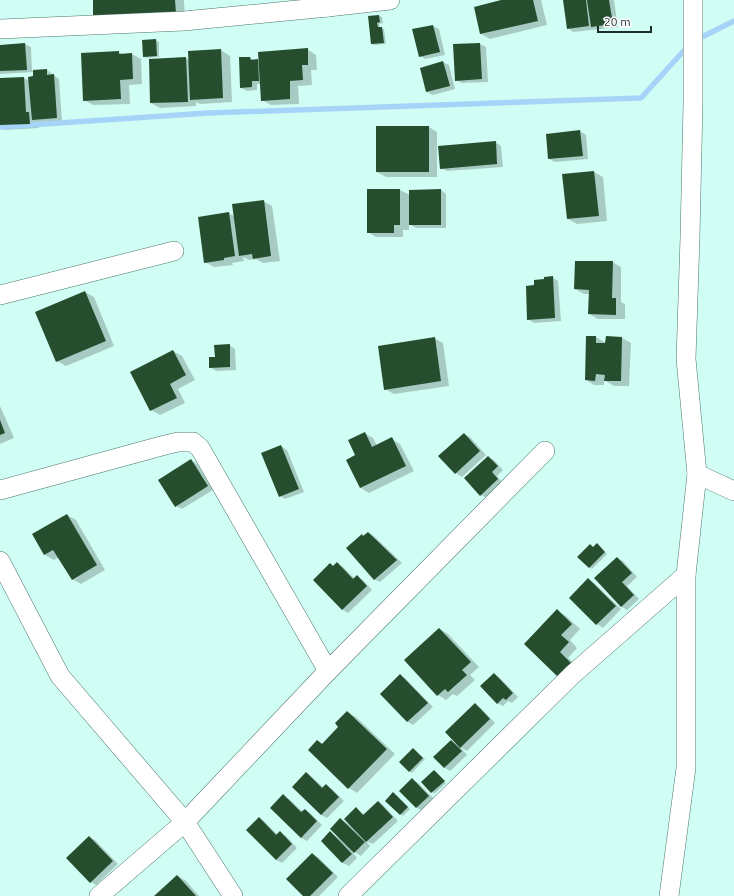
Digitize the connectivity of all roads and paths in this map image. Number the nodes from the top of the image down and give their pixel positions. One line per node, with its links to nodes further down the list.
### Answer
1 (390, 0): 3 (street)
2 (693, 0): 8 (street)
3 (328, 3): 4 (street)
4 (0, 29)
5 (174, 251): 6 (street)
6 (0, 295)
7 (545, 451): 13 (street)
8 (697, 474): 10 (street); 12 (street)
9 (0, 490): 13 (street)
10 (734, 491)
11 (0, 561): 14 (street)
12 (686, 574): 17 (street); 18 (street)
13 (328, 671): 14 (street)
14 (185, 822): 15 (street); 16 (street)
15 (99, 896)
16 (233, 896)
17 (348, 896)
18 (669, 896)

